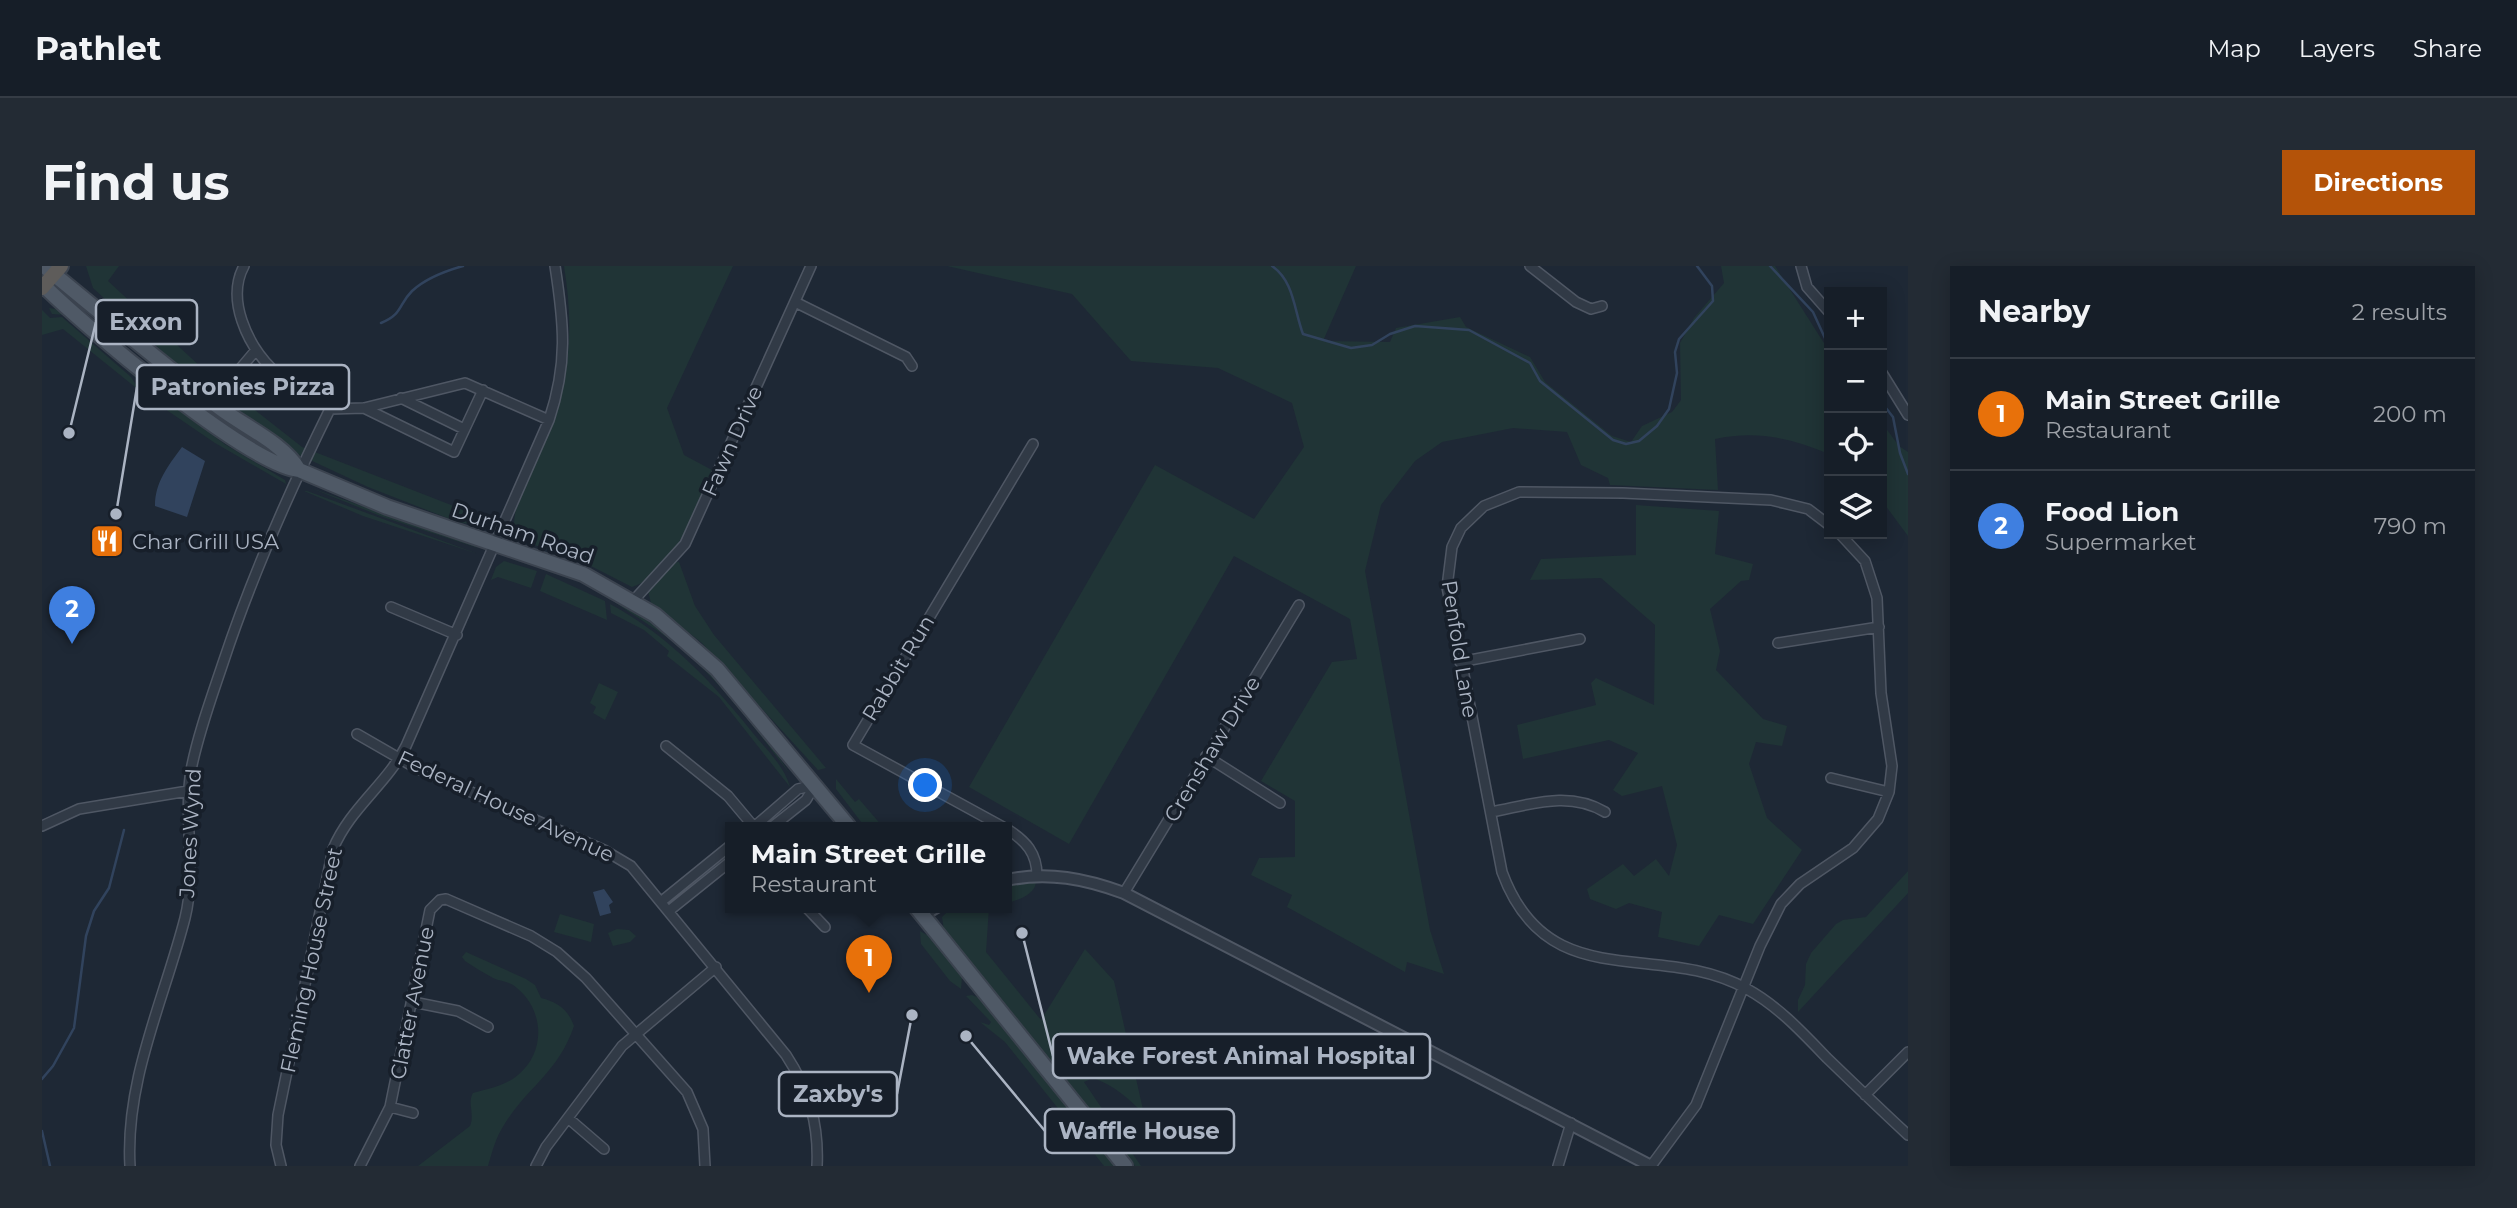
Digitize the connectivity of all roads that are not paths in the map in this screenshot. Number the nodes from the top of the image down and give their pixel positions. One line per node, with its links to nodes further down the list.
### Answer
1 (244, 266): 11 (street)
2 (555, 266): 22 (street, Fleming House Street)
3 (811, 266): 8 (street, Fawn Drive)
4 (1530, 266): 9 (street)
5 (1801, 266): 10 (street)
6 (53, 269): 7 (highway, Durham Road); 18 (main road, Durham Road)
7 (43, 286): 15 (main road, Durham Road)
8 (795, 302): 12 (street); 29 (street, Fawn Drive)
9 (1602, 306)
10 (1824, 307)
11 (256, 350): 13 (street); 13 (street)
12 (912, 366)
13 (272, 369): 20 (street)
14 (1887, 381): 21 (street)
15 (159, 383): 18 (main road); 25 (main road, Durham Road)
16 (482, 390): 17 (street); 22 (street); 23 (street)
17 (401, 398): 19 (street); 23 (street)
18 (220, 407): 25 (main road, Durham Road)
19 (364, 408): 20 (street); 23 (street)
20 (330, 409): 25 (street, Jones Wynd)
21 (1908, 415)
22 (549, 420): 28 (street, Fleming House Street)
23 (464, 429)
24 (1033, 444): 52 (street, Rabbit Run)
25 (299, 470): 28 (main road, Durham Road); 43 (street, Jones Wynd)
26 (1824, 521): 36 (street, Penfold Lane)
27 (1845, 539): 32 (street)
28 (496, 543): 29 (main road, Durham Road); 33 (street, Fleming House Street)
29 (633, 601): 42 (main road, Durham Road)
30 (1299, 605): 39 (street, Crenshaw Drive)
31 (391, 607): 33 (street)
32 (1879, 627): 35 (street); 44 (street)
33 (457, 635): 40 (street, Fleming House Street)
34 (1580, 639): 36 (street)
35 (1778, 643)
36 (1460, 662): 46 (street, Penfold Lane)
37 (357, 734): 40 (street, Federal House Avenue)
38 (666, 746): 48 (street)
39 (1206, 757): 45 (street); 59 (street, Crenshaw Drive)
40 (400, 758): 60 (street, Federal House Avenue); 79 (street, Fleming House Street)
41 (1831, 778): 44 (street)
42 (815, 785): 49 (street); 50 (street); 51 (main road, Durham Road)
43 (188, 791): 53 (street); 78 (street, Jones Wynd)
44 (1889, 792): 66 (street)
45 (1280, 803)
46 (1490, 812): 47 (street); 66 (street, Penfold Lane)
47 (1605, 812)
48 (750, 822)
49 (760, 822)
50 (778, 822)
51 (845, 822)
52 (994, 822)
53 (42, 826)
54 (1012, 832): 57 (street)
55 (725, 850): 60 (street)
56 (725, 866): 61 (street)
57 (1037, 876): 58 (street); 59 (street)
58 (1012, 879)
59 (1124, 893): 75 (street)
60 (662, 901): 61 (street, Federal House Avenue)
61 (670, 910): 65 (street, Federal House Avenue)
62 (812, 913): 64 (street)
63 (922, 913): 84 (main road)
64 (825, 927)
65 (716, 967): 69 (street); 83 (street, Federal House Avenue)
66 (1744, 987): 71 (street, Penfold Lane); 86 (street)
67 (413, 1002): 68 (street); 69 (street, Clatter Avenue); 72 (street, Clatter Avenue)
68 (488, 1027)
69 (635, 1033): 74 (street); 82 (street, Clatter Avenue)
70 (1908, 1052): 71 (street)
71 (1865, 1095): 76 (street, Penfold Lane)
72 (390, 1107): 73 (street); 80 (street, Clatter Avenue)
73 (413, 1113)
74 (568, 1118): 77 (street); 81 (street)
75 (1571, 1123): 85 (street); 86 (street)
76 (1908, 1135)
77 (604, 1149)
78 (130, 1166)
79 (281, 1166)
80 (360, 1166)
81 (536, 1166)
82 (705, 1166)
83 (817, 1166)
84 (1125, 1166)
85 (1558, 1166)
86 (1651, 1166)

